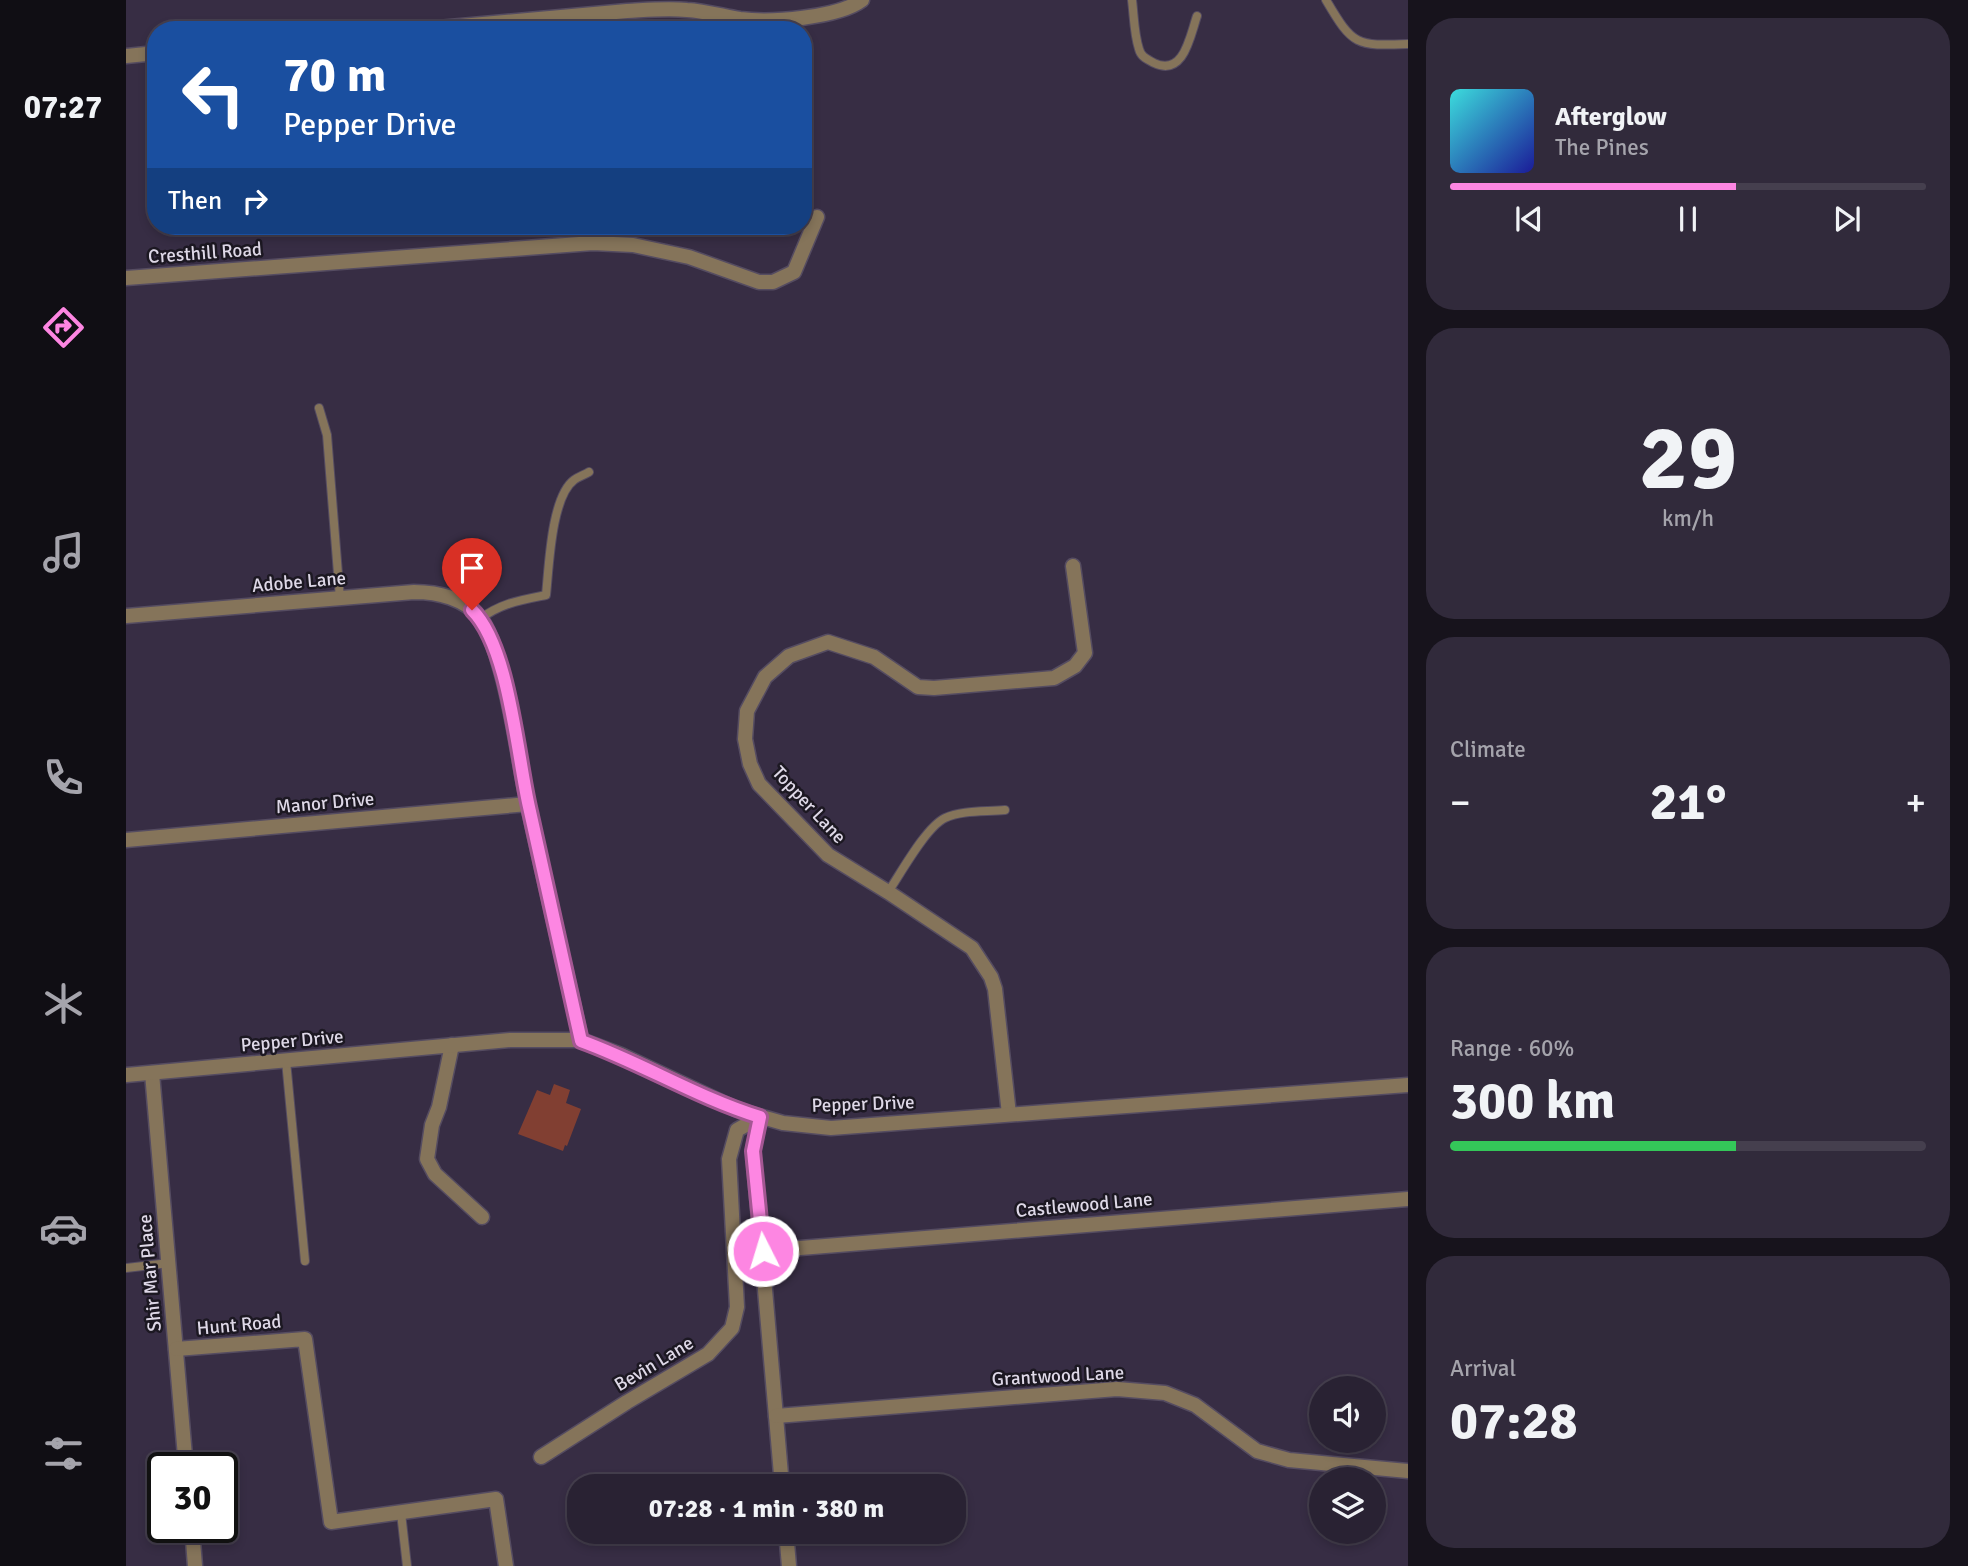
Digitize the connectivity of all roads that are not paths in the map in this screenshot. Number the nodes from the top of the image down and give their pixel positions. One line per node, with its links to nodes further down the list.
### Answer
1 (862, 0): 5 (street)
2 (1132, 0): 4 (lane)
3 (1326, 0): 6 (lane)
4 (1197, 16)
5 (516, 21)
6 (1408, 44)
7 (147, 54): 8 (street)
8 (126, 56)
9 (817, 217): 10 (street, Cresthill Road)
10 (812, 229)
11 (809, 235): 12 (street, Cresthill Road)
12 (126, 278)
13 (319, 408): 16 (lane)
14 (589, 472): 17 (lane)
15 (1073, 566): 22 (street, Topper Lane)
16 (340, 598): 17 (street, Adobe Lane); 18 (street, Adobe Lane)
17 (476, 615): 19 (street)
18 (126, 616)
19 (528, 804): 21 (street, Manor Drive); 23 (street)
20 (1005, 810): 22 (lane)
21 (126, 840)
22 (888, 892): 29 (street, Topper Lane)
23 (581, 1041): 24 (street, Pepper Drive); 30 (street, Pepper Drive)
24 (452, 1045): 25 (street, Pepper Drive); 32 (street)
25 (286, 1061): 26 (street, Pepper Drive); 34 (lane)
26 (152, 1073): 27 (street, Pepper Drive); 35 (street, Shir Mar Place)
27 (126, 1075)
28 (1408, 1086): 29 (street, Pepper Drive)
29 (1009, 1114): 30 (street, Pepper Drive)
30 (760, 1117): 33 (street); 40 (street, Bevin Lane)
31 (1408, 1199): 33 (street, Castlewood Lane)
32 (482, 1217)
33 (763, 1251): 38 (street)
34 (305, 1261)
35 (169, 1263): 36 (lane); 37 (street, Shir Mar Place)
36 (126, 1268)
37 (176, 1349): 39 (street, Shir Mar Place); 43 (street, Hunt Road)
38 (776, 1416): 41 (street, Grantwood Lane); 42 (street)
39 (185, 1452)
40 (541, 1457)
41 (1408, 1471)
42 (781, 1474)
43 (401, 1513): 47 (lane); 48 (street)
44 (193, 1543): 46 (street)
45 (787, 1544): 49 (street)
46 (195, 1566)
47 (407, 1566)
48 (506, 1566)
49 (789, 1566)

